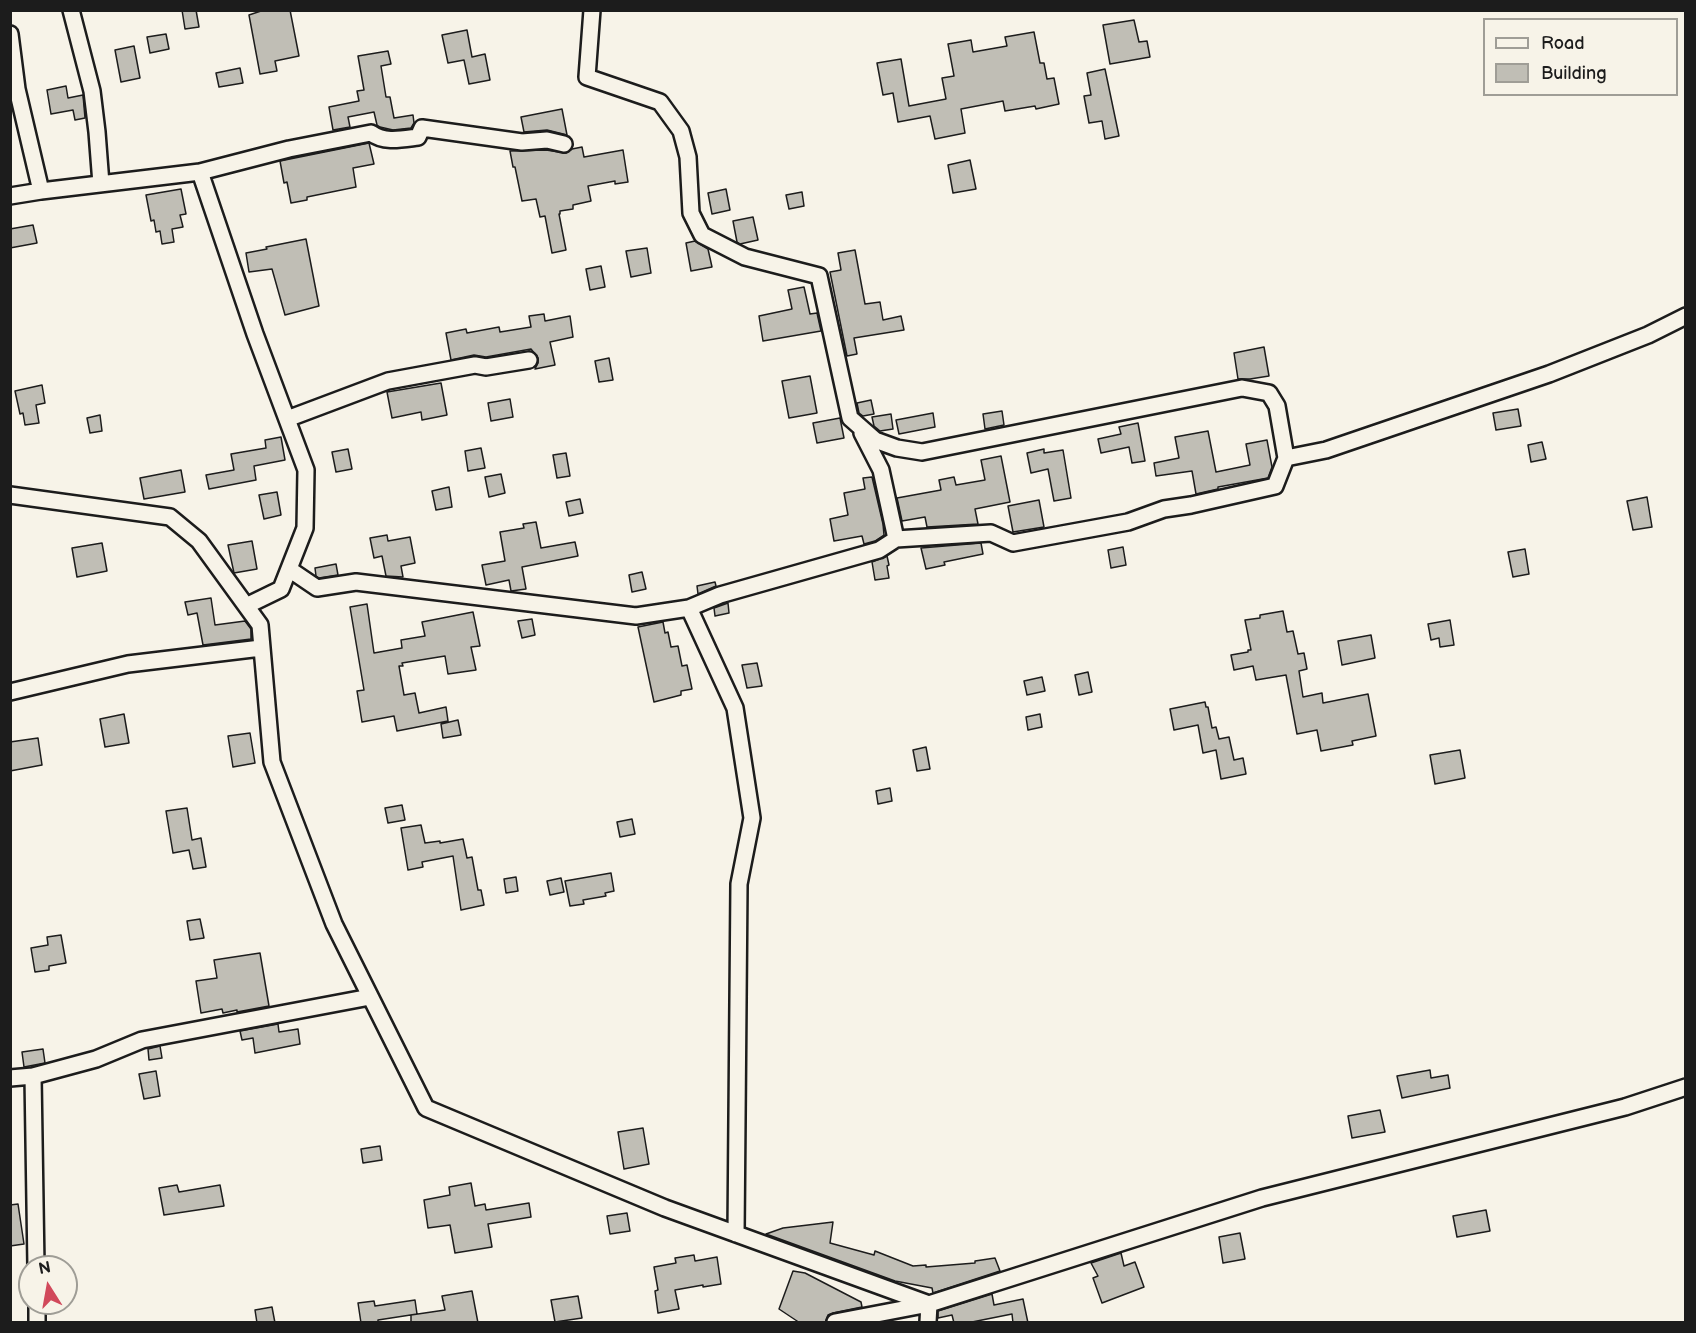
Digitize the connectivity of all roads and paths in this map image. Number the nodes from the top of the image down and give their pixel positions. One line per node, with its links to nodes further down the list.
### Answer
1 (70, 10): 6 (street)
2 (592, 10): 12 (street)
3 (10, 34): 7 (street)
4 (564, 144): 5 (street)
5 (200, 172): 6 (street); 11 (street)
6 (100, 184): 7 (street)
7 (41, 191): 8 (street)
8 (10, 196)
9 (1686, 316): 13 (street)
10 (529, 360): 11 (street)
11 (287, 419): 16 (street)
12 (857, 426): 13 (street); 15 (street)
13 (1286, 458): 15 (street)
14 (10, 495): 17 (street)
15 (896, 539): 18 (street)
16 (289, 569): 17 (street); 18 (street)
17 (246, 606): 19 (street)
18 (689, 608): 25 (street)
19 (261, 648): 20 (street); 21 (street)
20 (10, 692)
21 (370, 997): 22 (street); 25 (street)
22 (33, 1076): 23 (street); 26 (street)
23 (10, 1078)
24 (1686, 1087): 27 (street)
25 (736, 1234): 27 (street)
26 (36, 1255)
27 (929, 1304): 28 (street); 29 (street)
28 (836, 1323)
29 (928, 1323)

